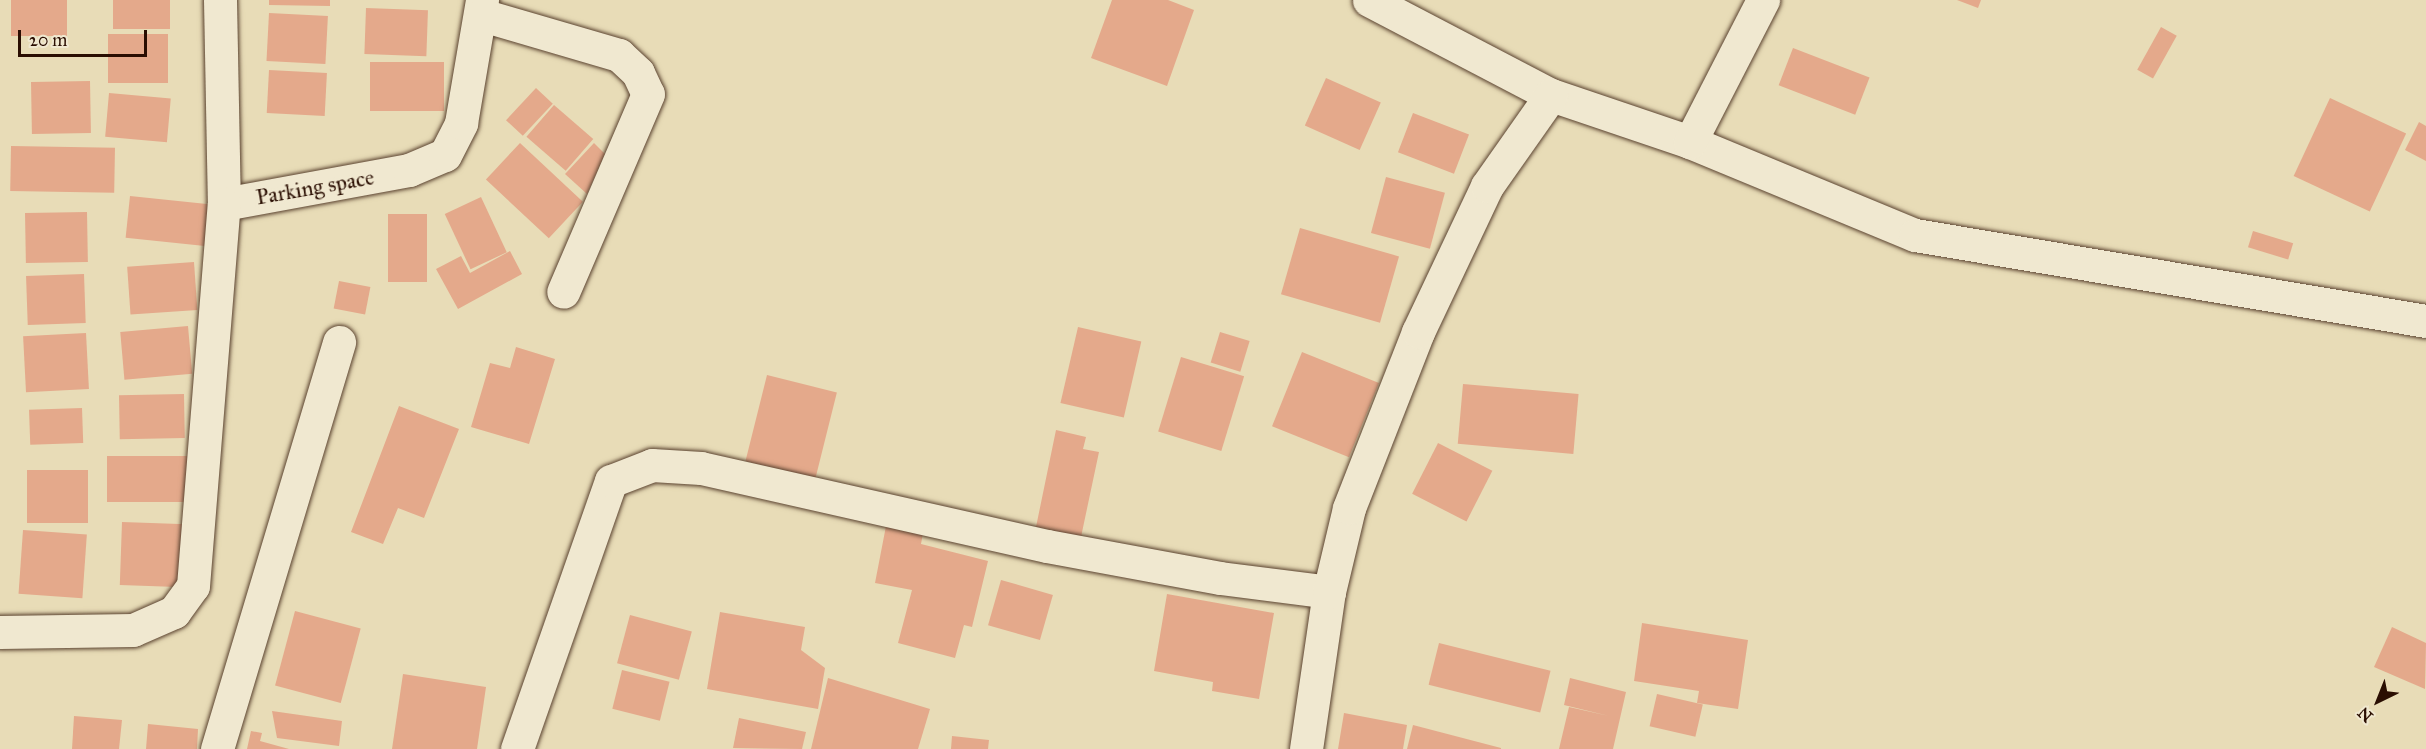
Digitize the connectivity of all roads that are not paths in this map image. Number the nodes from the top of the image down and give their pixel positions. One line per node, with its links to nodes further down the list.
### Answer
1 (220, 0): 7 (street, Parking space)
2 (1369, 0): 5 (street)
3 (1763, 0): 6 (street)
4 (482, 7): 7 (street, Parking space); 8 (street)
5 (1551, 95): 6 (street); 11 (street)
6 (1690, 142): 9 (street)
7 (224, 204): 12 (street)
8 (563, 292)
9 (2426, 321)
10 (339, 342): 13 (street)
11 (1329, 592): 14 (street); 15 (street)
12 (0, 632)
13 (217, 749)
14 (517, 749)
15 (1306, 749)

